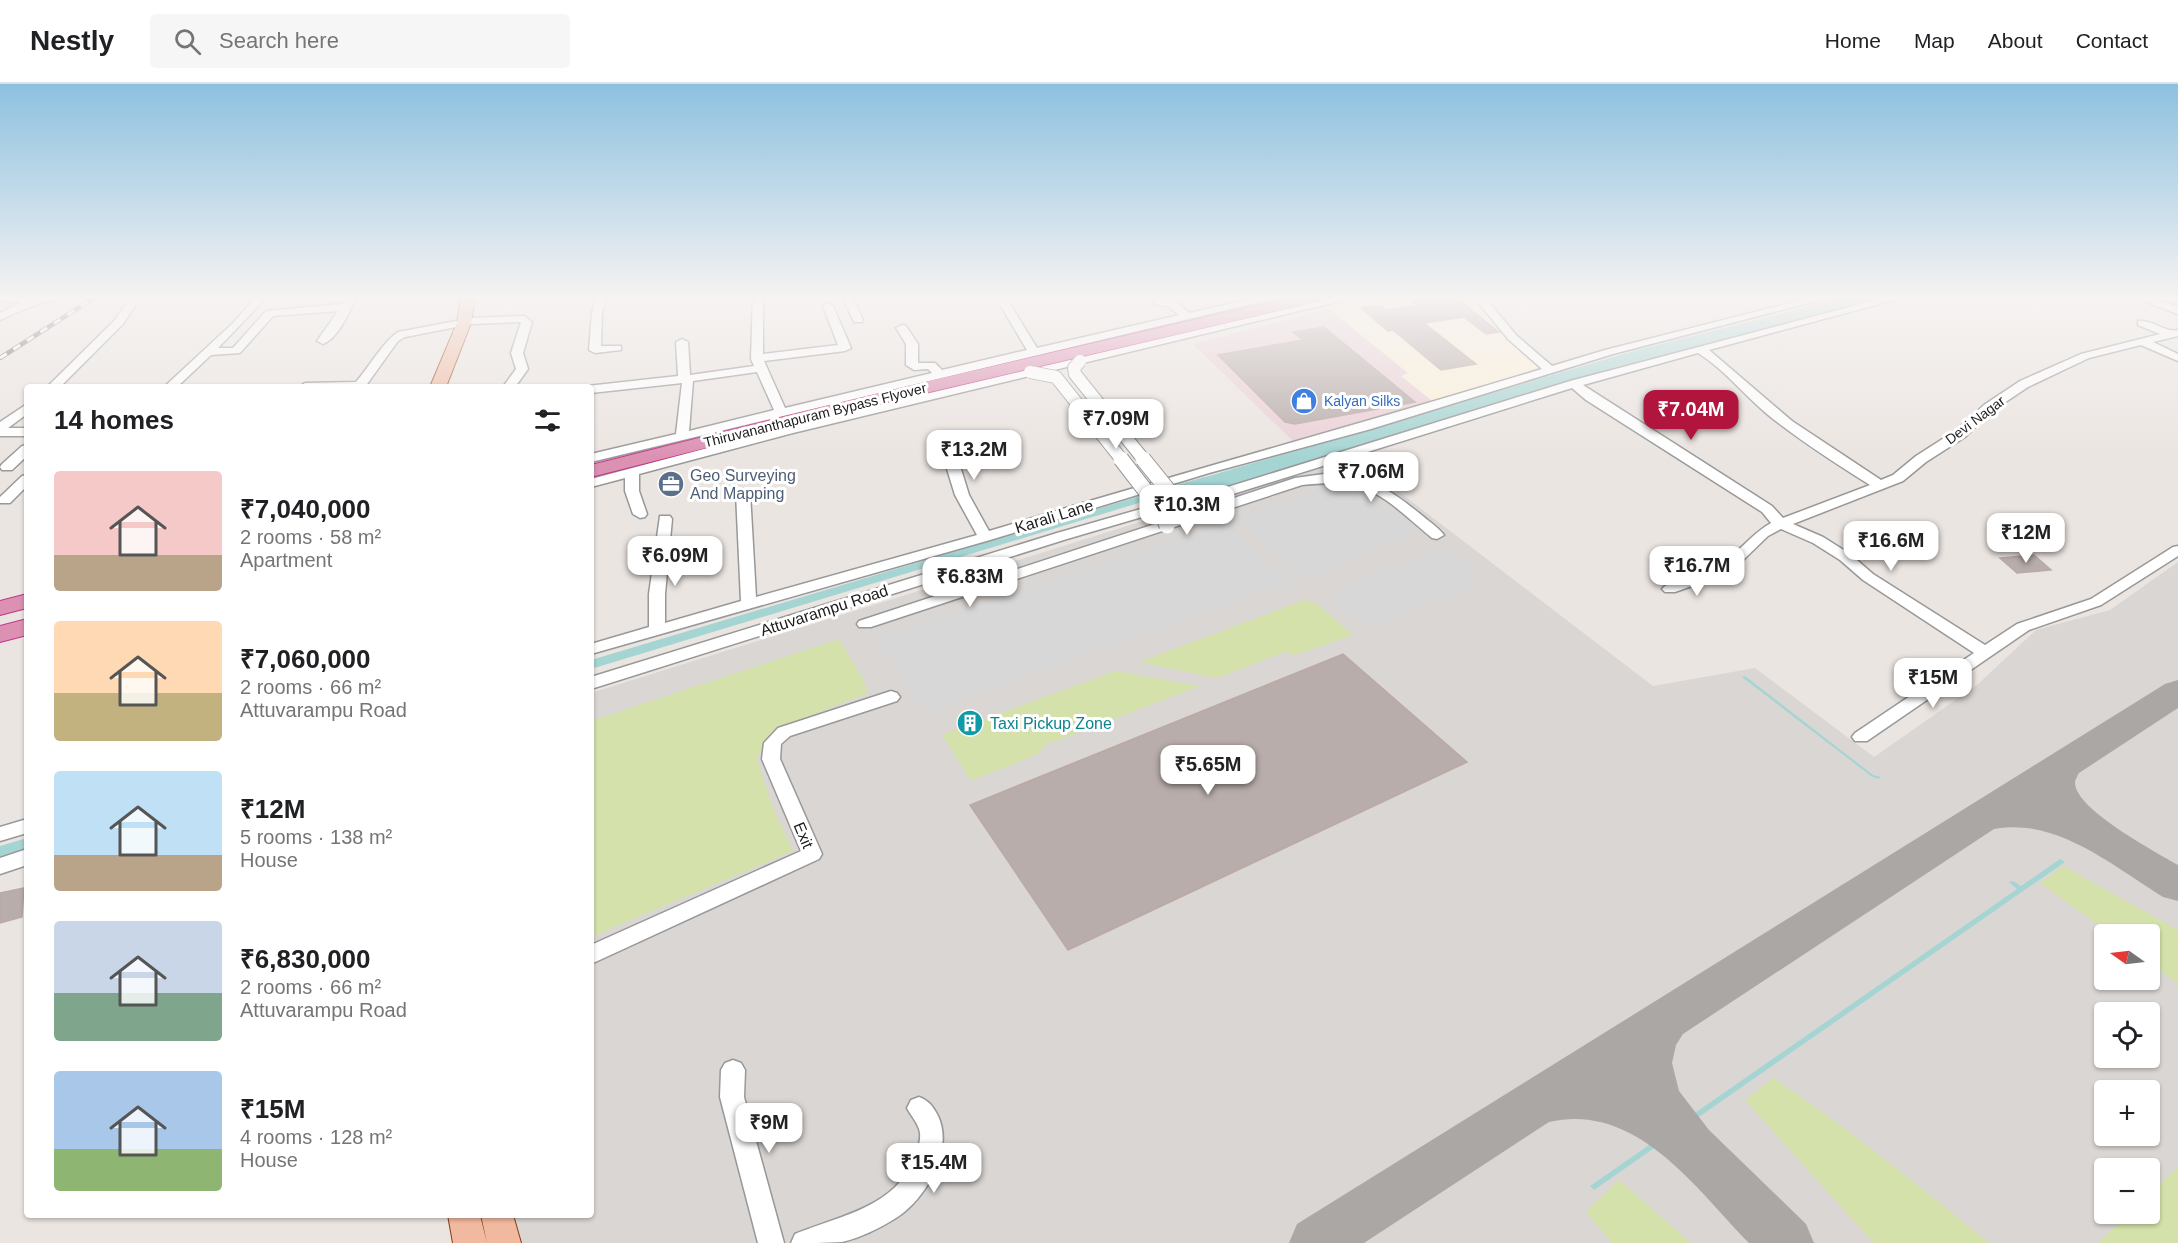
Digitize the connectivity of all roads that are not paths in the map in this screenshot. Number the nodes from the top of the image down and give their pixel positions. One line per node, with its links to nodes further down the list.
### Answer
1 (90, 350): 31 (street)
2 (237, 350): 22 (street)
3 (387, 350): 33 (street)
4 (455, 350): 34 (main road)
5 (460, 350): 35 (main road)
6 (518, 350): 36 (street)
7 (683, 350): 30 (street)
8 (759, 350): 26 (street)
9 (832, 350): 26 (street)
10 (912, 350): 29 (street)
11 (1042, 350): 23 (street)
12 (1061, 350): 51 (highway, Thiruvananthapuram Bypass Flyover)
13 (1087, 350): 52 (highway, Thiruvananthapuram Bypass Flyover)
14 (1106, 350): 53 (street)
15 (1126, 350): 25 (street)
16 (1527, 350): 27 (street)
17 (1617, 350): 27 (street, Karali Lane)
18 (1695, 350): 37 (street, Attuvarampu Road)
19 (1701, 350): 56 (street)
20 (2109, 350): 56 (street, Devi Nagar)
21 (2162, 350): 24 (street)
22 (209, 352): 32 (street)
23 (1034, 352): 29 (street)
24 (2178, 357)
25 (1080, 361): 28 (street, bridge); 60 (street, bridge)
26 (759, 363): 30 (street); 41 (street)
27 (1551, 371): 66 (street, Karali Lane)
28 (1030, 372): 45 (street); 64 (street, bridge)
29 (941, 374): 41 (street)
30 (686, 381): 38 (street); 44 (street)
31 (56, 384)
32 (173, 384)
33 (361, 384)
34 (439, 384)
35 (451, 384)
36 (511, 384)
37 (1574, 384): 63 (street); 86 (street, Attuvarampu Road)
38 (594, 389)
39 (983, 392): 45 (street)
40 (24, 410): 42 (street)
41 (781, 412): 44 (street)
42 (0, 430): 43 (street)
43 (24, 432)
44 (682, 436): 48 (street)
45 (767, 437): 50 (street)
46 (940, 438): 66 (street)
47 (24, 452): 49 (street)
48 (594, 457)
49 (7, 467)
50 (632, 474): 54 (street); 61 (street)
51 (594, 476)
52 (594, 476)
53 (594, 476)
54 (594, 477)
55 (24, 482): 59 (street)
56 (1880, 485): 63 (street, Devi Nagar)
57 (743, 493): 72 (street)
58 (24, 497): 59 (street)
59 (3, 500)
60 (1207, 512): 64 (street); 65 (street)
61 (640, 514)
62 (666, 519): 80 (street)
63 (1780, 524): 68 (street, Devi Nagar); 85 (street)
64 (1167, 526): 78 (street)
65 (1437, 535)
66 (986, 537): 72 (street, Karali Lane)
67 (2178, 550): 85 (street)
68 (1670, 589)
69 (24, 598): 71 (street)
70 (24, 602): 73 (highway)
71 (0, 603)
72 (749, 605): 80 (street, Karali Lane)
73 (0, 608)
74 (24, 611): 75 (highway)
75 (0, 617)
76 (24, 618): 77 (highway)
77 (0, 624)
78 (865, 624)
79 (24, 628): 81 (highway)
80 (657, 631): 84 (street, Karali Lane)
81 (0, 634)
82 (24, 636): 83 (street)
83 (0, 642)
84 (594, 648)
85 (1986, 653): 88 (street)
86 (594, 683)
87 (891, 697): 93 (street, Exit)
88 (1862, 737)
89 (24, 827): 90 (street)
90 (0, 834)
91 (24, 858): 92 (street)
92 (0, 866)
93 (594, 954)
94 (733, 1070): 101 (street)
95 (919, 1108): 98 (street)
96 (465, 1218): 99 (main road)
97 (498, 1218): 100 (main road)
98 (819, 1237)
99 (470, 1243)
100 (504, 1243)
101 (771, 1243)

